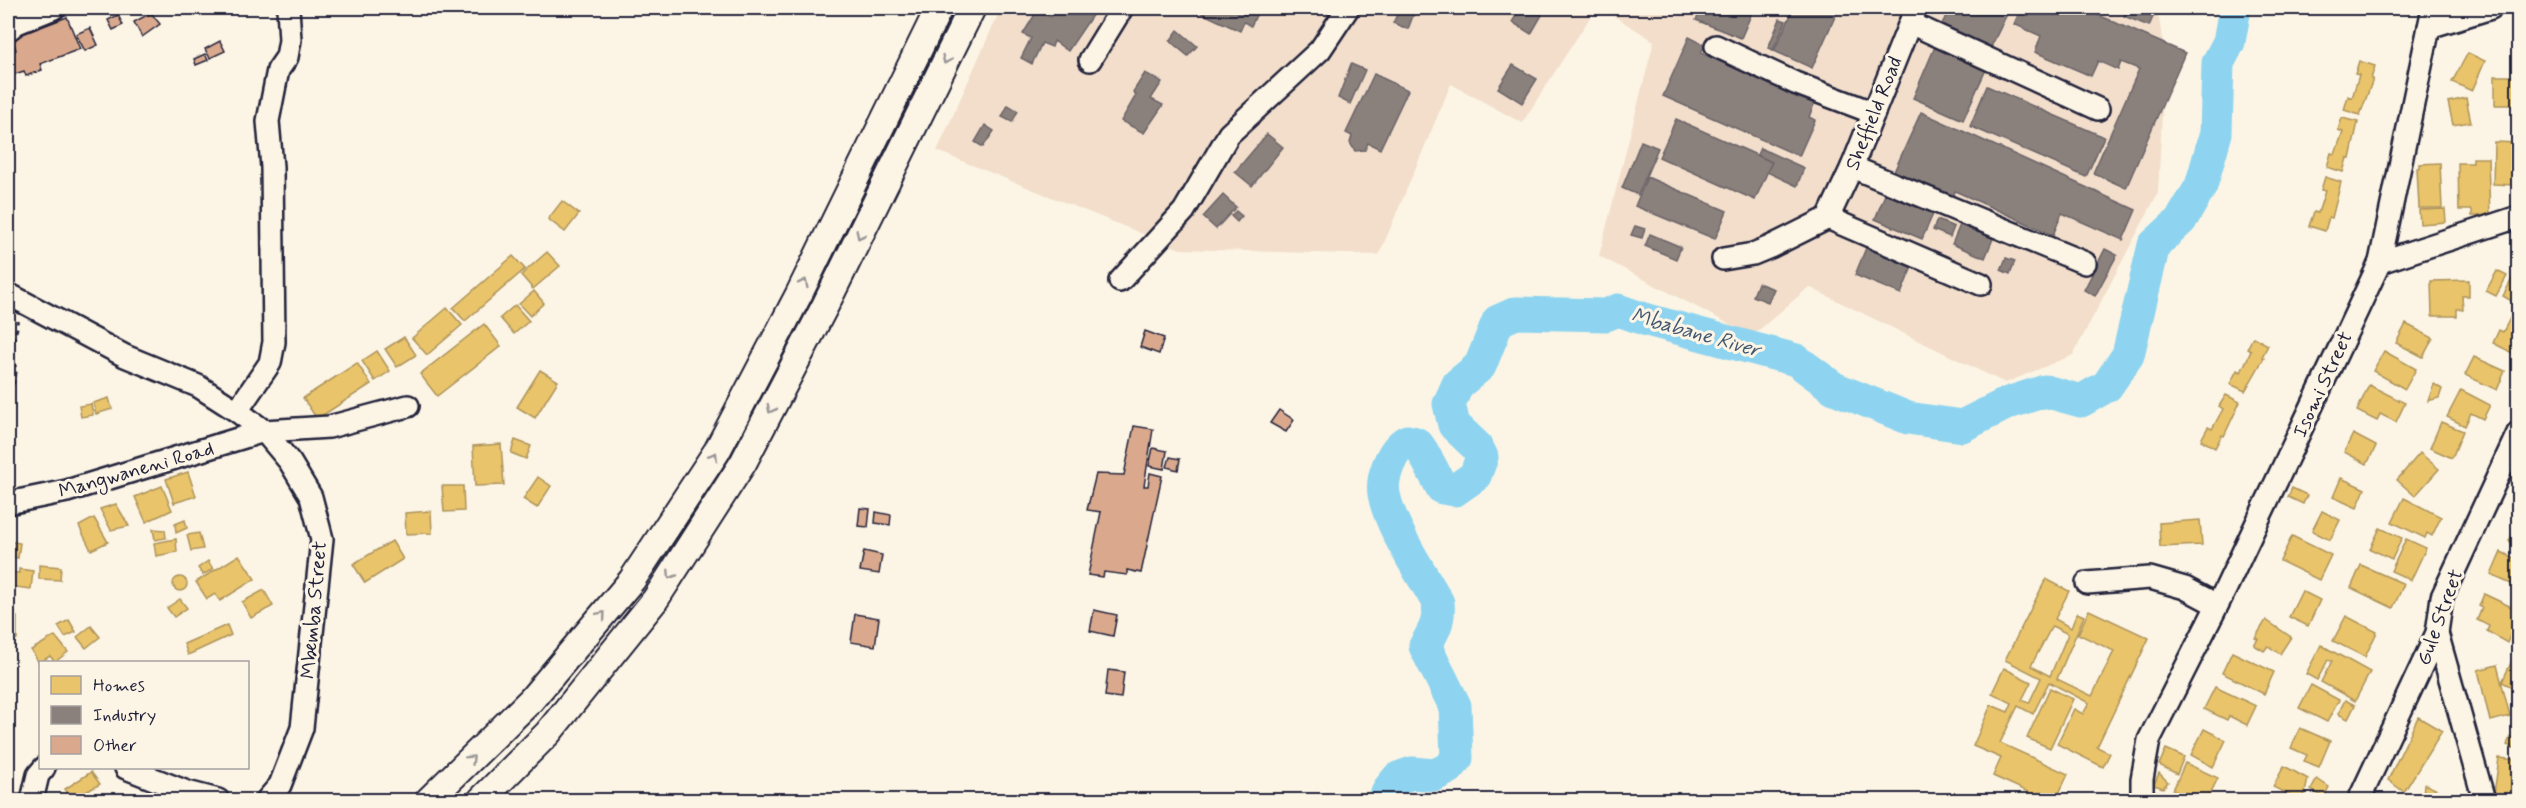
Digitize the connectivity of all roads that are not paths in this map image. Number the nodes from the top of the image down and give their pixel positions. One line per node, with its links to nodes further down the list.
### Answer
1 (54, 8): 10 (street)
2 (288, 8): 25 (street)
3 (939, 8): 37 (main road, one-way to 3)
4 (972, 8): 38 (main road, one-way to 38)
5 (1122, 8): 12 (street)
6 (1348, 8): 21 (street)
7 (2491, 8): 9 (street)
8 (1913, 15): 13 (street); 14 (street, Sheffield Road)
9 (2431, 17): 19 (street, Isomi Street)
10 (8, 30)
11 (1716, 46): 14 (street)
12 (1090, 60)
13 (2098, 109)
14 (1874, 113): 15 (street, Sheffield Road)
15 (1852, 167): 17 (street, Sheffield Road); 20 (street)
16 (2518, 217): 19 (street)
17 (1828, 218): 18 (street); 22 (street)
18 (1723, 259)
19 (2380, 262): 30 (street, Isomi Street)
20 (2085, 263)
21 (1120, 281)
22 (1980, 284)
23 (9, 295): 25 (street, Mbemba Street)
24 (408, 406): 26 (street, Mangwaneni Road)
25 (237, 411): 26 (street, Mbemba Street)
26 (264, 431): 28 (street, Mangwaneni Road); 36 (street, Mbemba Street)
27 (2518, 432): 31 (street, Gule Street)
28 (8, 503)
29 (2087, 584): 30 (street)
30 (2217, 605): 39 (street, Isomi Street)
31 (2437, 633): 40 (street, Gule Street); 41 (street)
32 (43, 769): 34 (street)
33 (129, 769): 35 (street)
34 (33, 796)
35 (218, 801)
36 (267, 801)
37 (429, 801)
38 (481, 801)
39 (2142, 801)
40 (2359, 801)
41 (2484, 801)

